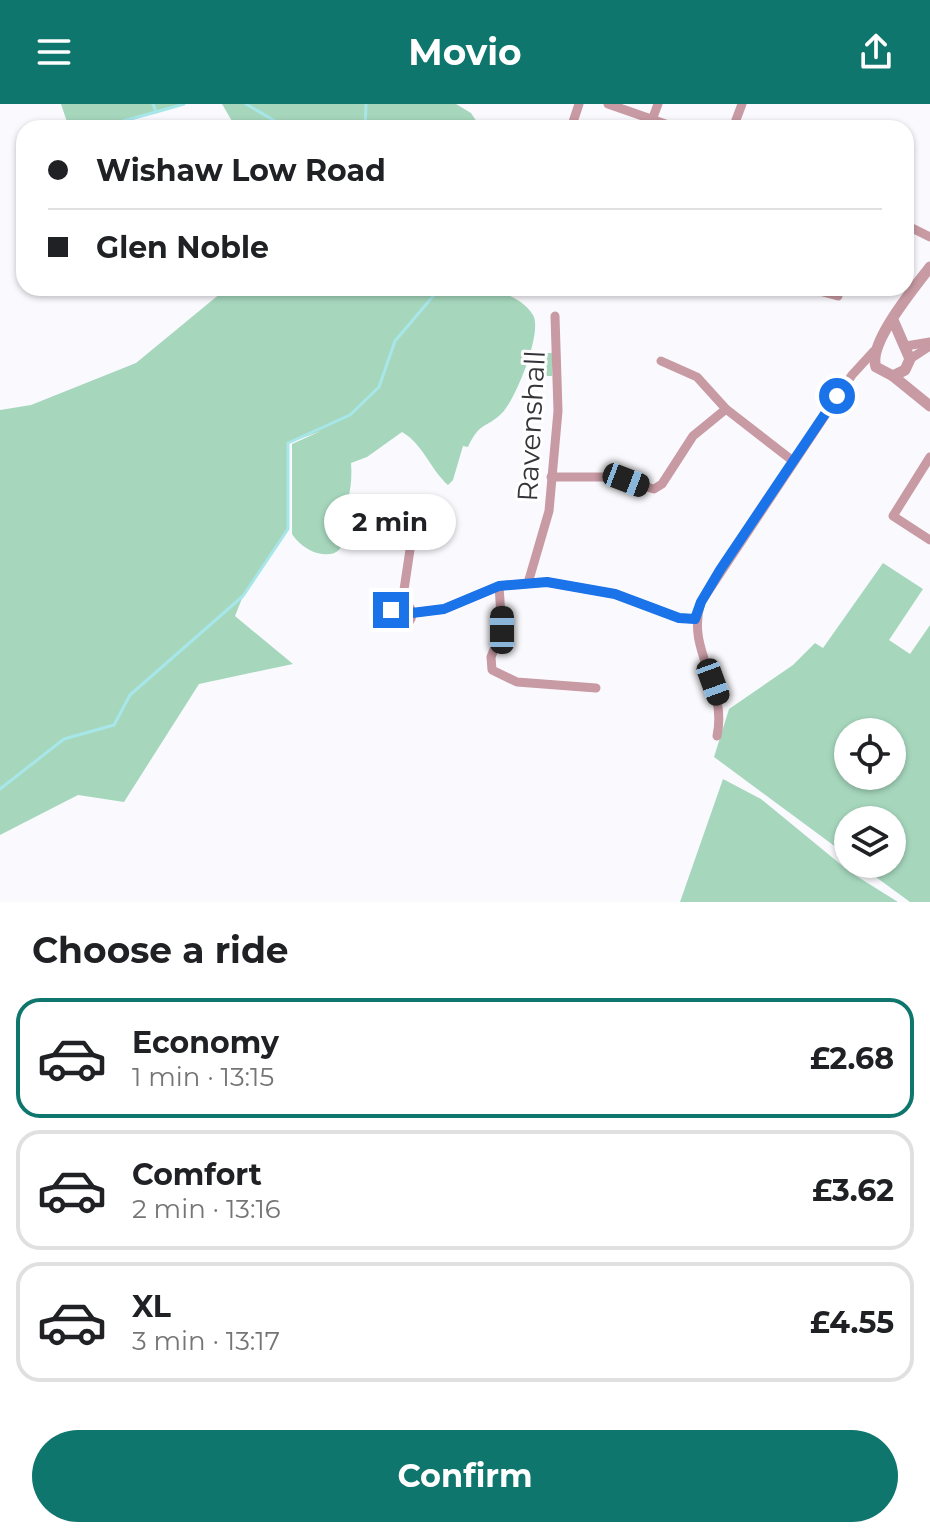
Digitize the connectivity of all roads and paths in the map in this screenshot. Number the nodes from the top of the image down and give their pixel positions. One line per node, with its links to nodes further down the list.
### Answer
1 (608, 104): 3 (street)
2 (658, 104): 3 (street)
3 (652, 120)
4 (930, 267): 5 (street)
5 (914, 290)
6 (910, 296): 8 (street)
7 (555, 316): 23 (street, Ravenshall)
8 (893, 320): 9 (street); 10 (street)
9 (882, 341): 10 (street); 12 (street)
10 (903, 342): 11 (street); 14 (street)
11 (930, 344): 14 (street)
12 (874, 351): 15 (street); 16 (street)
13 (661, 361): 20 (street)
14 (908, 364): 17 (street); 18 (street)
15 (876, 367): 16 (street); 17 (street)
16 (852, 375): 22 (street)
17 (893, 376): 18 (street)
18 (904, 387): 19 (street)
19 (930, 406)
20 (726, 409): 22 (street); 23 (street)
21 (930, 457): 25 (street)
22 (793, 461): 30 (street)
23 (551, 477): 26 (street, Ravenshall)
24 (402, 499): 28 (street)
25 (930, 540)
26 (528, 583): 27 (street); 30 (street)
27 (499, 586): 29 (street); 31 (street)
28 (402, 603): 29 (street); 29 (street)
29 (412, 613)
30 (695, 619): 32 (street)
31 (596, 688)
32 (717, 736)

